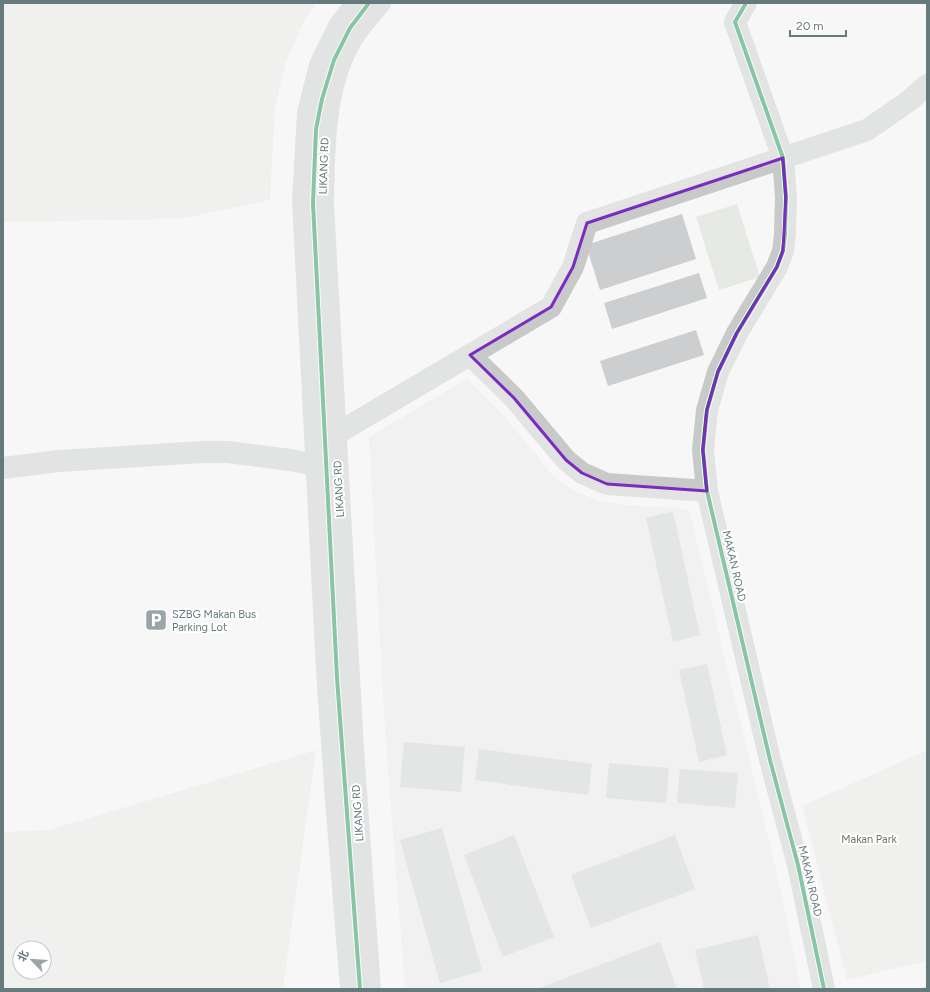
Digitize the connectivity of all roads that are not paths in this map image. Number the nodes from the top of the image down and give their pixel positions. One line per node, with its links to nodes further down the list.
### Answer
1 (356, 3): 8 (street, LIKANG RD)
2 (380, 3): 7 (street, LIKANG RD)
3 (746, 3): 5 (street, MAKAN ROAD)
4 (927, 85): 5 (street)
5 (783, 158): 6 (street); 11 (street, MAKAN ROAD)
6 (470, 355): 7 (street); 11 (street)
7 (336, 434): 10 (street, LIKANG RD)
8 (317, 465): 9 (street); 10 (street); 12 (street, LIKANG RD)
9 (3, 468)
10 (338, 469): 13 (street, LIKANG RD)
11 (707, 491): 14 (street, MAKAN ROAD)
12 (351, 989)
13 (370, 989)
14 (824, 989)

